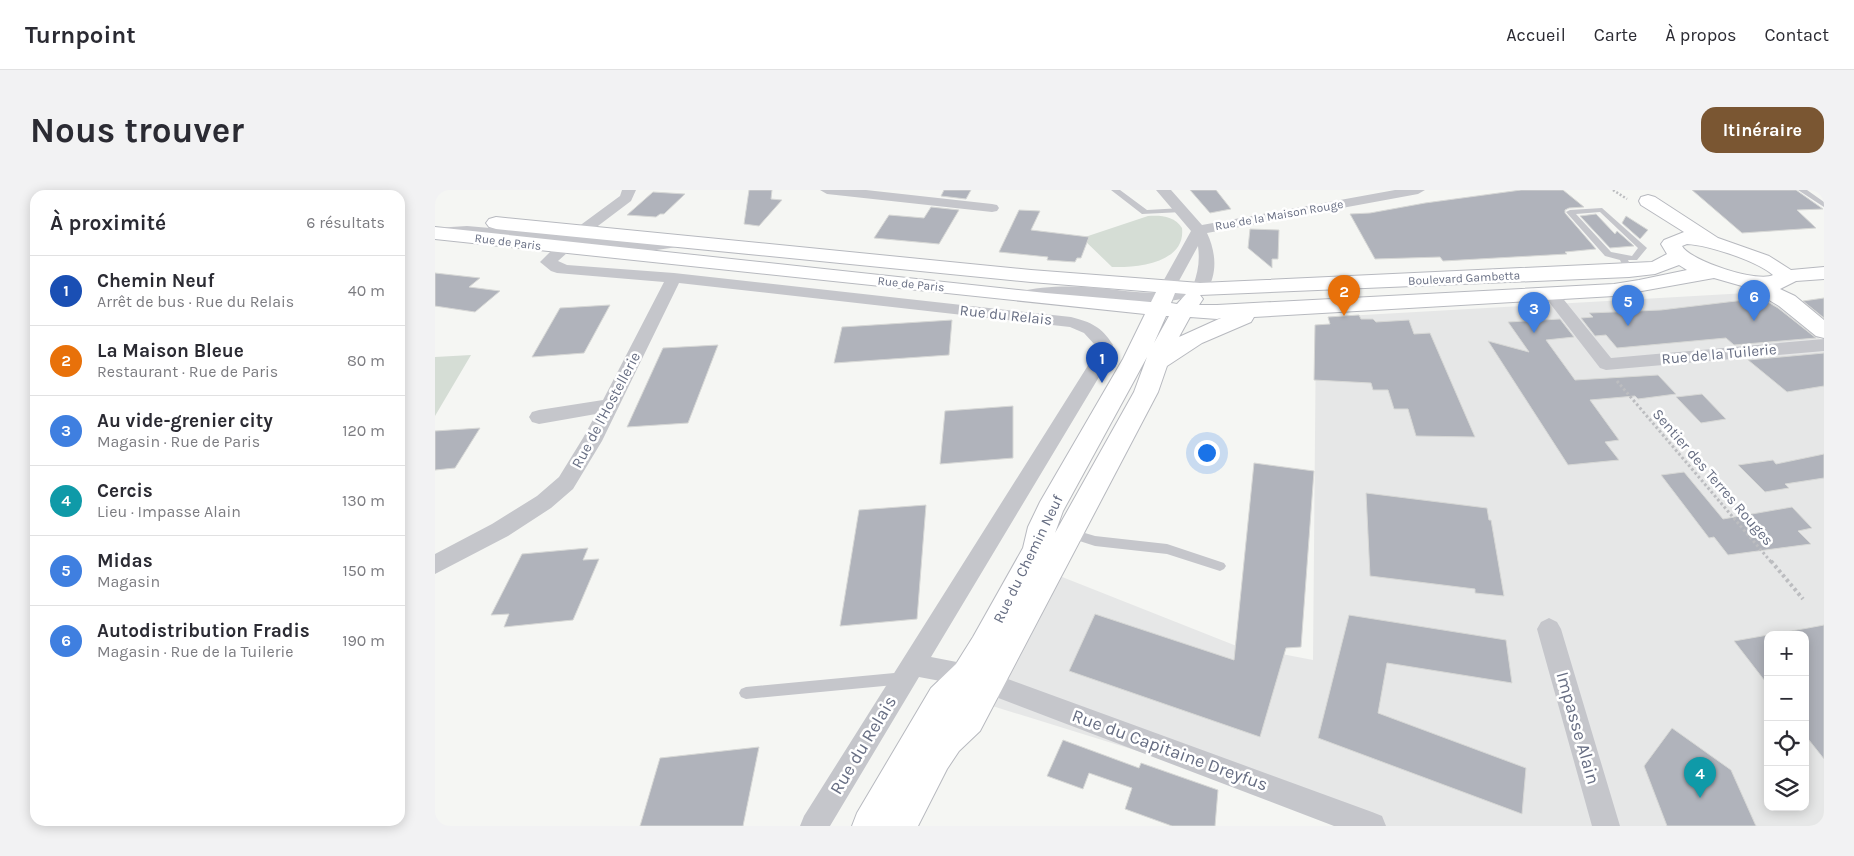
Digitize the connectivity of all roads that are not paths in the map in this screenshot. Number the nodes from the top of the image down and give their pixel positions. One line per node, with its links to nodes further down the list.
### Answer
1 (629, 190): 14 (street)
2 (827, 190): 7 (street)
3 (1115, 190): 10 (lane)
4 (1163, 190): 10 (street)
5 (1417, 190): 12 (street, Rue de la Maison Rouge)
6 (1803, 190): 8 (lane)
7 (870, 192): 9 (street)
8 (1824, 205)
9 (992, 208)
10 (1182, 210): 12 (street)
11 (435, 217): 14 (main road, Rue de Paris)
12 (1199, 230): 28 (street); 28 (street)
13 (435, 233): 14 (main road, Rue de Paris)
14 (572, 240): 22 (street, Rue du Relais); 28 (main road, Rue de Paris); 28 (main road, Rue de Paris)
15 (1712, 242): 16 (main road); 16 (main road); 17 (main road)
16 (1678, 247): 19 (main road, Boulevard Gambetta); 20 (main road)
17 (1762, 260): 18 (main road); 23 (main road)
18 (1824, 260)
19 (1626, 265): 19 (lane); 24 (main road, Boulevard Gambetta)
20 (1713, 272): 25 (main road); 27 (main road, Boulevard Gambetta)
21 (1824, 273): 23 (main road)
22 (674, 278): 35 (street, Rue de l'Hostellerie); 41 (street, Rue du Relais)
23 (1783, 279): 25 (main road); 31 (main road)
24 (1354, 284): 26 (main road, Boulevard Gambetta); 28 (main road)
25 (1756, 284): 32 (main road)
26 (1246, 288): 28 (main road, Rue de Paris)
27 (1550, 294): 29 (main road, Boulevard Gambetta); 33 (street, Rue de la Tuilerie)
28 (1177, 299): 30 (main road, Rue de Paris); 34 (main road, Rue du Chemin Neuf); 37 (main road, Rue du Chemin Neuf)
29 (1389, 303): 30 (main road, Rue de Paris)
30 (1261, 311): 34 (main road)
31 (1824, 320)
32 (1824, 331)
33 (1824, 345)
34 (1156, 363): 37 (main road, Rue du Chemin Neuf)
35 (610, 405): 36 (street); 38 (street, Rue de l'Hostellerie)
36 (539, 417)
37 (1056, 530): 39 (lane); 42 (main road, Rue du Chemin Neuf)
38 (435, 564)
39 (1220, 566)
40 (1549, 630): 48 (street, Impasse Alain)
41 (908, 671): 42 (street); 43 (lane); 44 (street, Rue du Relais)
42 (978, 679): 45 (main road, Rue du Chemin Neuf); 46 (main road, Rue du Chemin Neuf); 47 (street, Rue du Capitaine Dreyfus)
43 (745, 693)
44 (814, 826)
45 (870, 826)
46 (898, 826)
47 (1372, 826)
48 (1606, 826)

